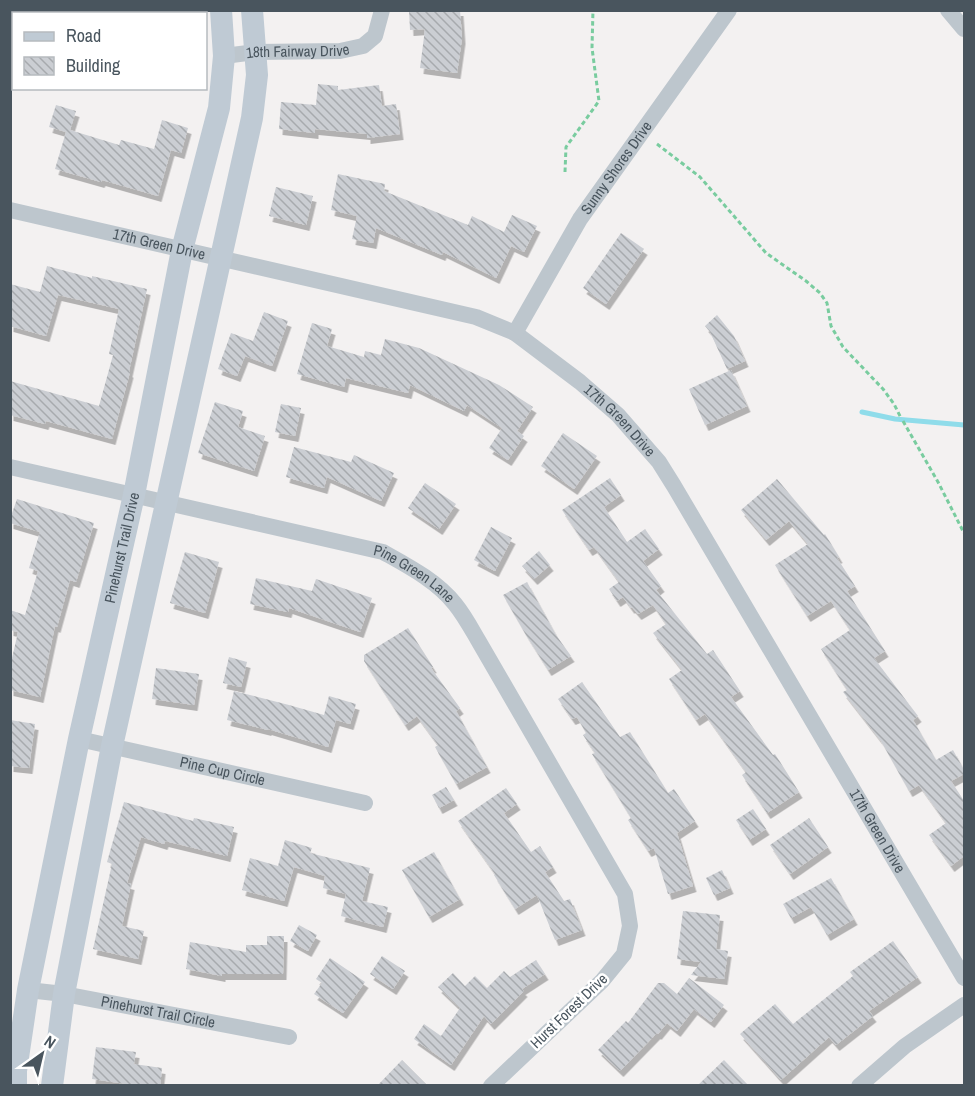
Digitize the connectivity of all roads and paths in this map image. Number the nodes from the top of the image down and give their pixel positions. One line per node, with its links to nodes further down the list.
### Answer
1 (221, 10): 9 (street, Pinehurst Trail Drive)
2 (252, 10): 8 (street)
3 (382, 10): 8 (street, 18th Fairway Drive)
4 (592, 10): 11 (path)
5 (729, 10): 15 (street, Sunny Shores Drive)
6 (948, 10): 7 (street)
7 (964, 29)
8 (256, 52): 9 (street, 18th Fairway Drive); 14 (street)
9 (224, 56): 13 (street, Pinehurst Trail Drive)
10 (657, 144): 19 (path)
11 (565, 172)
12 (10, 210): 13 (street, 17th Green Drive)
13 (182, 250): 14 (street, 17th Green Drive); 17 (street, Pinehurst Trail Drive)
14 (221, 258): 15 (street, 17th Green Drive); 18 (street)
15 (515, 333): 24 (street, 17th Green Drive)
16 (10, 467): 17 (street, Pine Green Lane)
17 (134, 495): 18 (street, Pine Green Lane); 20 (street, Pinehurst Trail Drive)
18 (167, 502): 21 (street); 23 (street, Pine Green Lane)
19 (964, 533)
20 (79, 739): 21 (street, Pine Cup Circle); 25 (street, Pinehurst Trail Drive)
21 (112, 746): 22 (street, Pine Cup Circle); 26 (street)
22 (365, 803)
23 (630, 926): 31 (street, Hurst Forest Drive)
24 (964, 978)
25 (28, 990): 26 (street, Pinehurst Trail Circle); 29 (street, Pinehurst Trail Drive)
26 (64, 994): 28 (street, Pinehurst Trail Circle); 30 (street)
27 (964, 1005): 32 (street)
28 (289, 1037)
29 (16, 1086)
30 (52, 1086)
31 (491, 1086)
32 (858, 1086)

